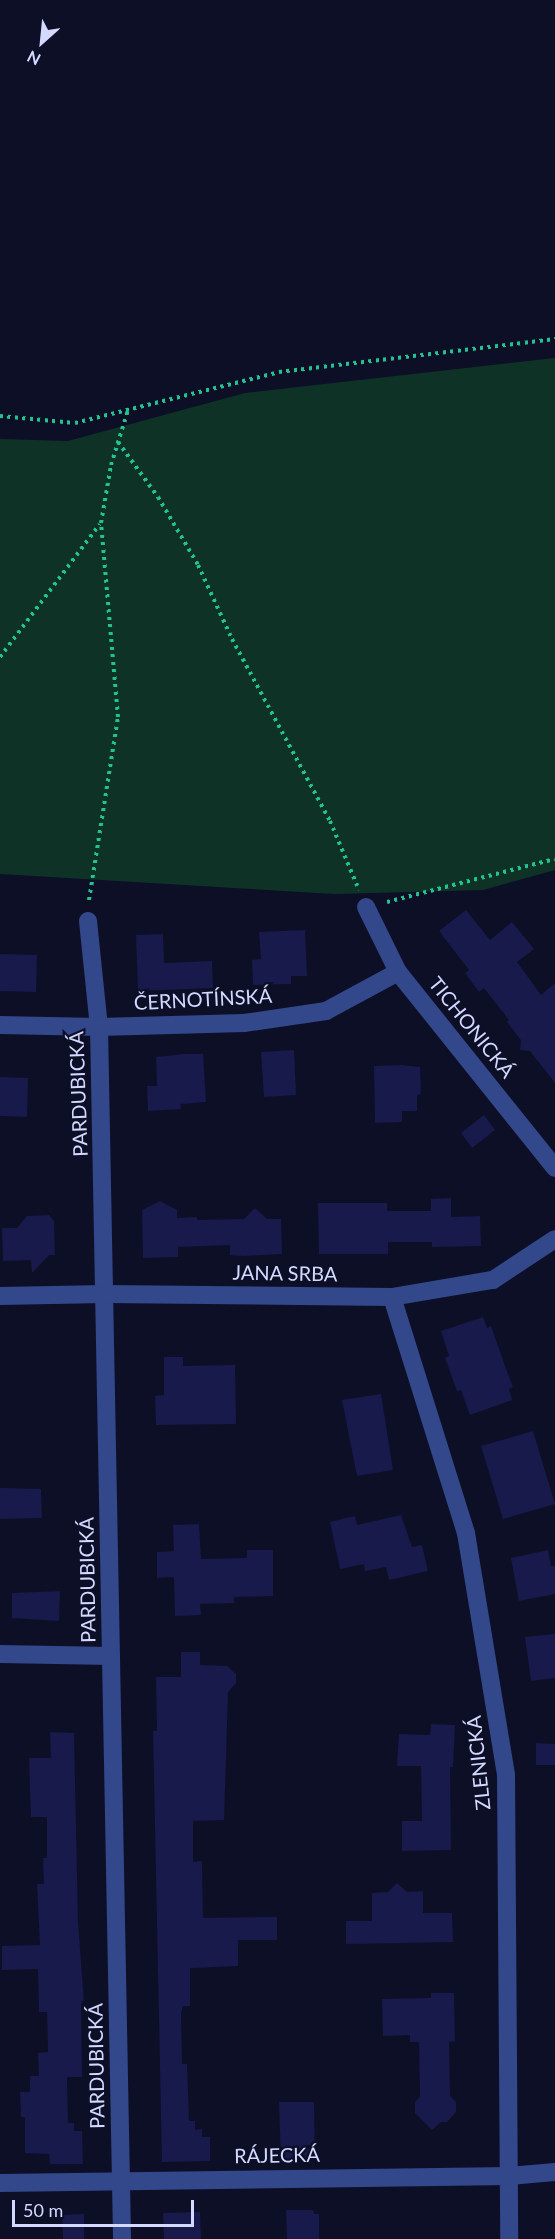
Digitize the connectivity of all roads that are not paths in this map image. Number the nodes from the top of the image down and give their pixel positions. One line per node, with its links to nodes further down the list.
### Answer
1 (366, 907): 3 (street, TICHONICKÁ)
2 (88, 921): 5 (street, PARDUBICKÁ)
3 (398, 972): 5 (street, ČERNOTÍNSKÁ); 6 (street, TICHONICKÁ)
4 (0, 1025): 5 (street, ČERNOTÍNSKÁ)
5 (99, 1027): 8 (street, PARDUBICKÁ)
6 (555, 1168)
7 (555, 1239): 10 (street, JANA SRBA)
8 (105, 1294): 9 (street, JANA SRBA); 10 (street, JANA SRBA); 12 (street, PARDUBICKÁ)
9 (0, 1296)
10 (392, 1297): 14 (street, ZLENICKÁ)
11 (0, 1654): 12 (street)
12 (111, 1656): 15 (street, PARDUBICKÁ)
13 (555, 2172): 14 (street, RÁJECKÁ)
14 (508, 2176): 15 (street, RÁJECKÁ); 18 (street, ZLENICKÁ)
15 (121, 2179): 16 (street, RÁJECKÁ); 17 (street, PARDUBICKÁ)
16 (0, 2183)
17 (122, 2239)
18 (509, 2239)

